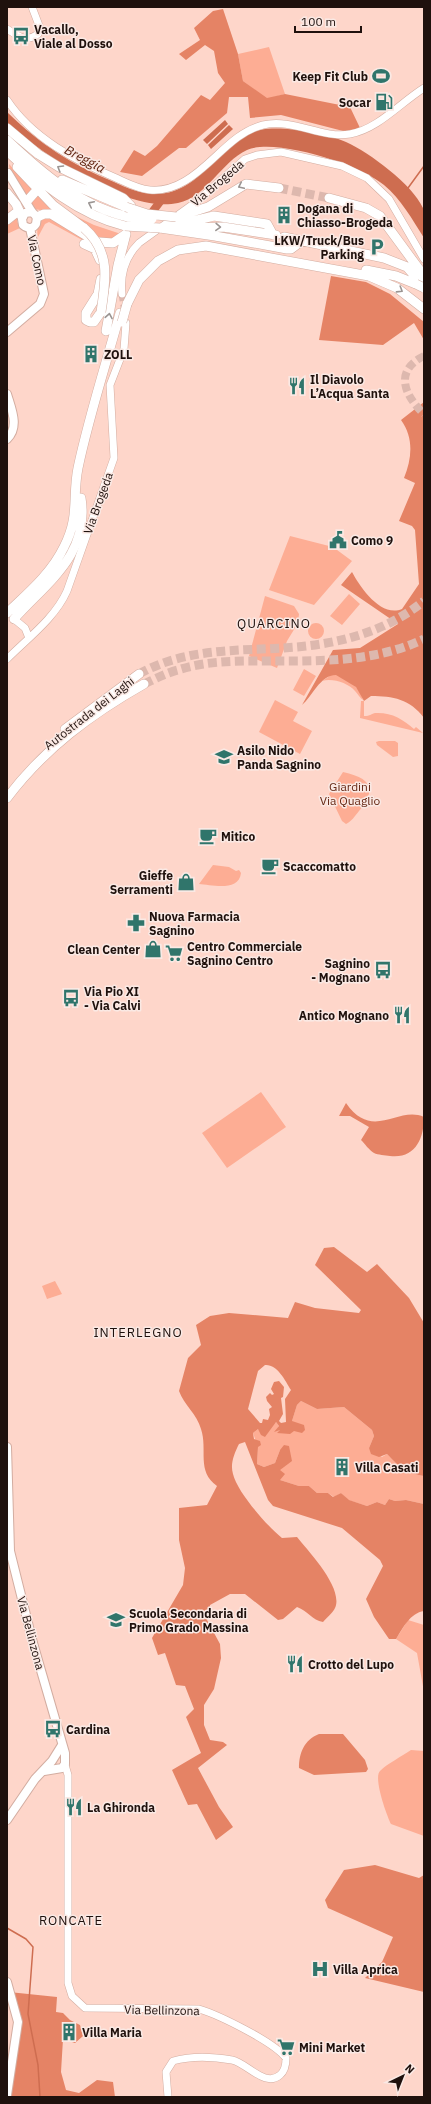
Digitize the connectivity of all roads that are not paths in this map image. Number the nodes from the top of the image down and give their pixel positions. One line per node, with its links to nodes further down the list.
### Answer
1 (32, 7): 2 (street)
2 (7, 29)
3 (424, 88): 4 (street)
4 (7, 100)
5 (7, 128): 17 (highway, one-way to 5)
6 (7, 140): 21 (highway, one-way to 6)
7 (7, 151): 21 (highway)
8 (7, 155): 26 (highway, bridge)
9 (7, 171): 18 (main road)
10 (62, 180): 17 (highway)
11 (7, 182): 18 (main road)
12 (279, 188): 20 (highway, one-way to 20)
13 (36, 191): 16 (highway)
14 (7, 193): 18 (highway)
15 (329, 198): 27 (highway)
16 (28, 200)
17 (128, 207): 20 (highway, bridge)
18 (26, 214): 19 (highway); 22 (main road); 22 (main road); 26 (highway)
19 (7, 220)
20 (178, 225): 21 (highway, bridge); 21 (highway, bridge); 24 (highway, one-way to 24); 24 (highway)
21 (126, 226): 26 (highway); 32 (highway)
22 (30, 228): 38 (main road, Via Como)
23 (389, 235): 27 (highway)
24 (303, 240): 28 (highway)
25 (337, 241): 28 (highway)
26 (95, 242): 32 (highway)
27 (399, 242): 34 (highway)
28 (314, 243): 33 (highway)
29 (421, 248): 31 (street, Via Brogeda); 35 (street, Via Brogeda)
30 (398, 258): 33 (highway)
31 (424, 259)
32 (118, 265): 39 (highway, one-way to 32)
33 (407, 267): 34 (highway)
34 (421, 282): 35 (highway)
35 (124, 294): 44 (highway)
36 (424, 309): 37 (highway, one-way to 36, bridge)
37 (124, 323): 43 (highway); 45 (street, Via Brogeda)
38 (10, 330): 40 (main road, Via Como)
39 (106, 331)
40 (7, 338)
41 (7, 394): 42 (main road)
42 (7, 439)
43 (81, 498): 44 (highway); 44 (highway)
44 (9, 617): 45 (street)
45 (29, 638): 46 (street, Via Brogeda)
46 (7, 659)
47 (139, 674): 49 (highway, Autostrada dei Laghi)
48 (144, 684): 49 (highway, Autostrada dei Laghi)
49 (108, 701): 50 (highway, Autostrada dei Laghi); 51 (highway, Autostrada dei Laghi)
50 (7, 788)
51 (7, 798)
52 (7, 1447): 53 (main road, Via Bellinzona)
53 (59, 1763): 54 (main road); 58 (street, Via Bellinzona)
54 (9, 1818): 55 (main road)
55 (7, 1828)
56 (7, 1982): 57 (main road)
57 (7, 2095)
58 (168, 2097)

